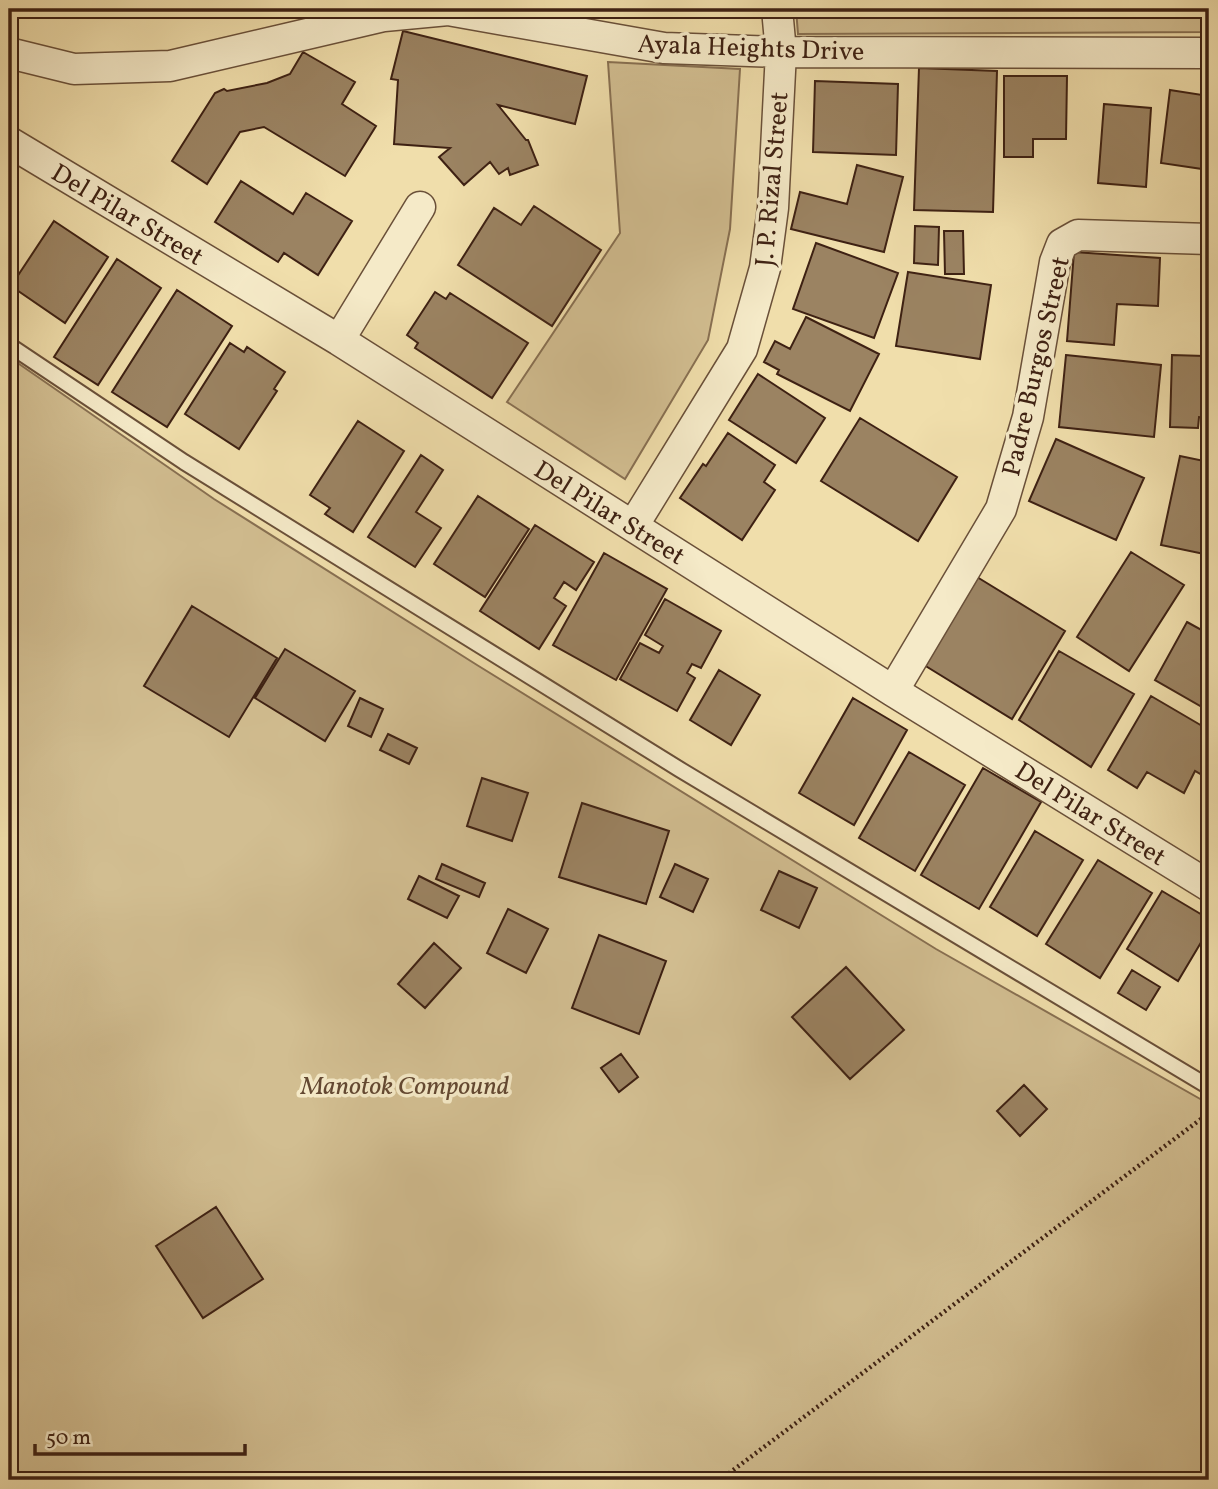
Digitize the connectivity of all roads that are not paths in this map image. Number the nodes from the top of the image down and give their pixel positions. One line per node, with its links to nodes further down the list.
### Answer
1 (777, 9): 2 (street, J. P. Rizal Street)
2 (781, 52): 3 (street, Ayala Heights Drive); 4 (street, Ayala Heights Drive); 10 (street, J. P. Rizal Street)
3 (9, 53)
4 (1209, 53)
5 (9, 142): 8 (street, Del Pilar Street)
6 (420, 207): 8 (street)
7 (1209, 239): 11 (street, Padre Burgos Street)
8 (339, 340): 10 (street, Del Pilar Street)
9 (9, 345): 13 (lane)
10 (633, 526): 11 (street, Del Pilar Street)
11 (893, 691): 12 (street, Del Pilar Street)
12 (1209, 886)
13 (1209, 1087)

